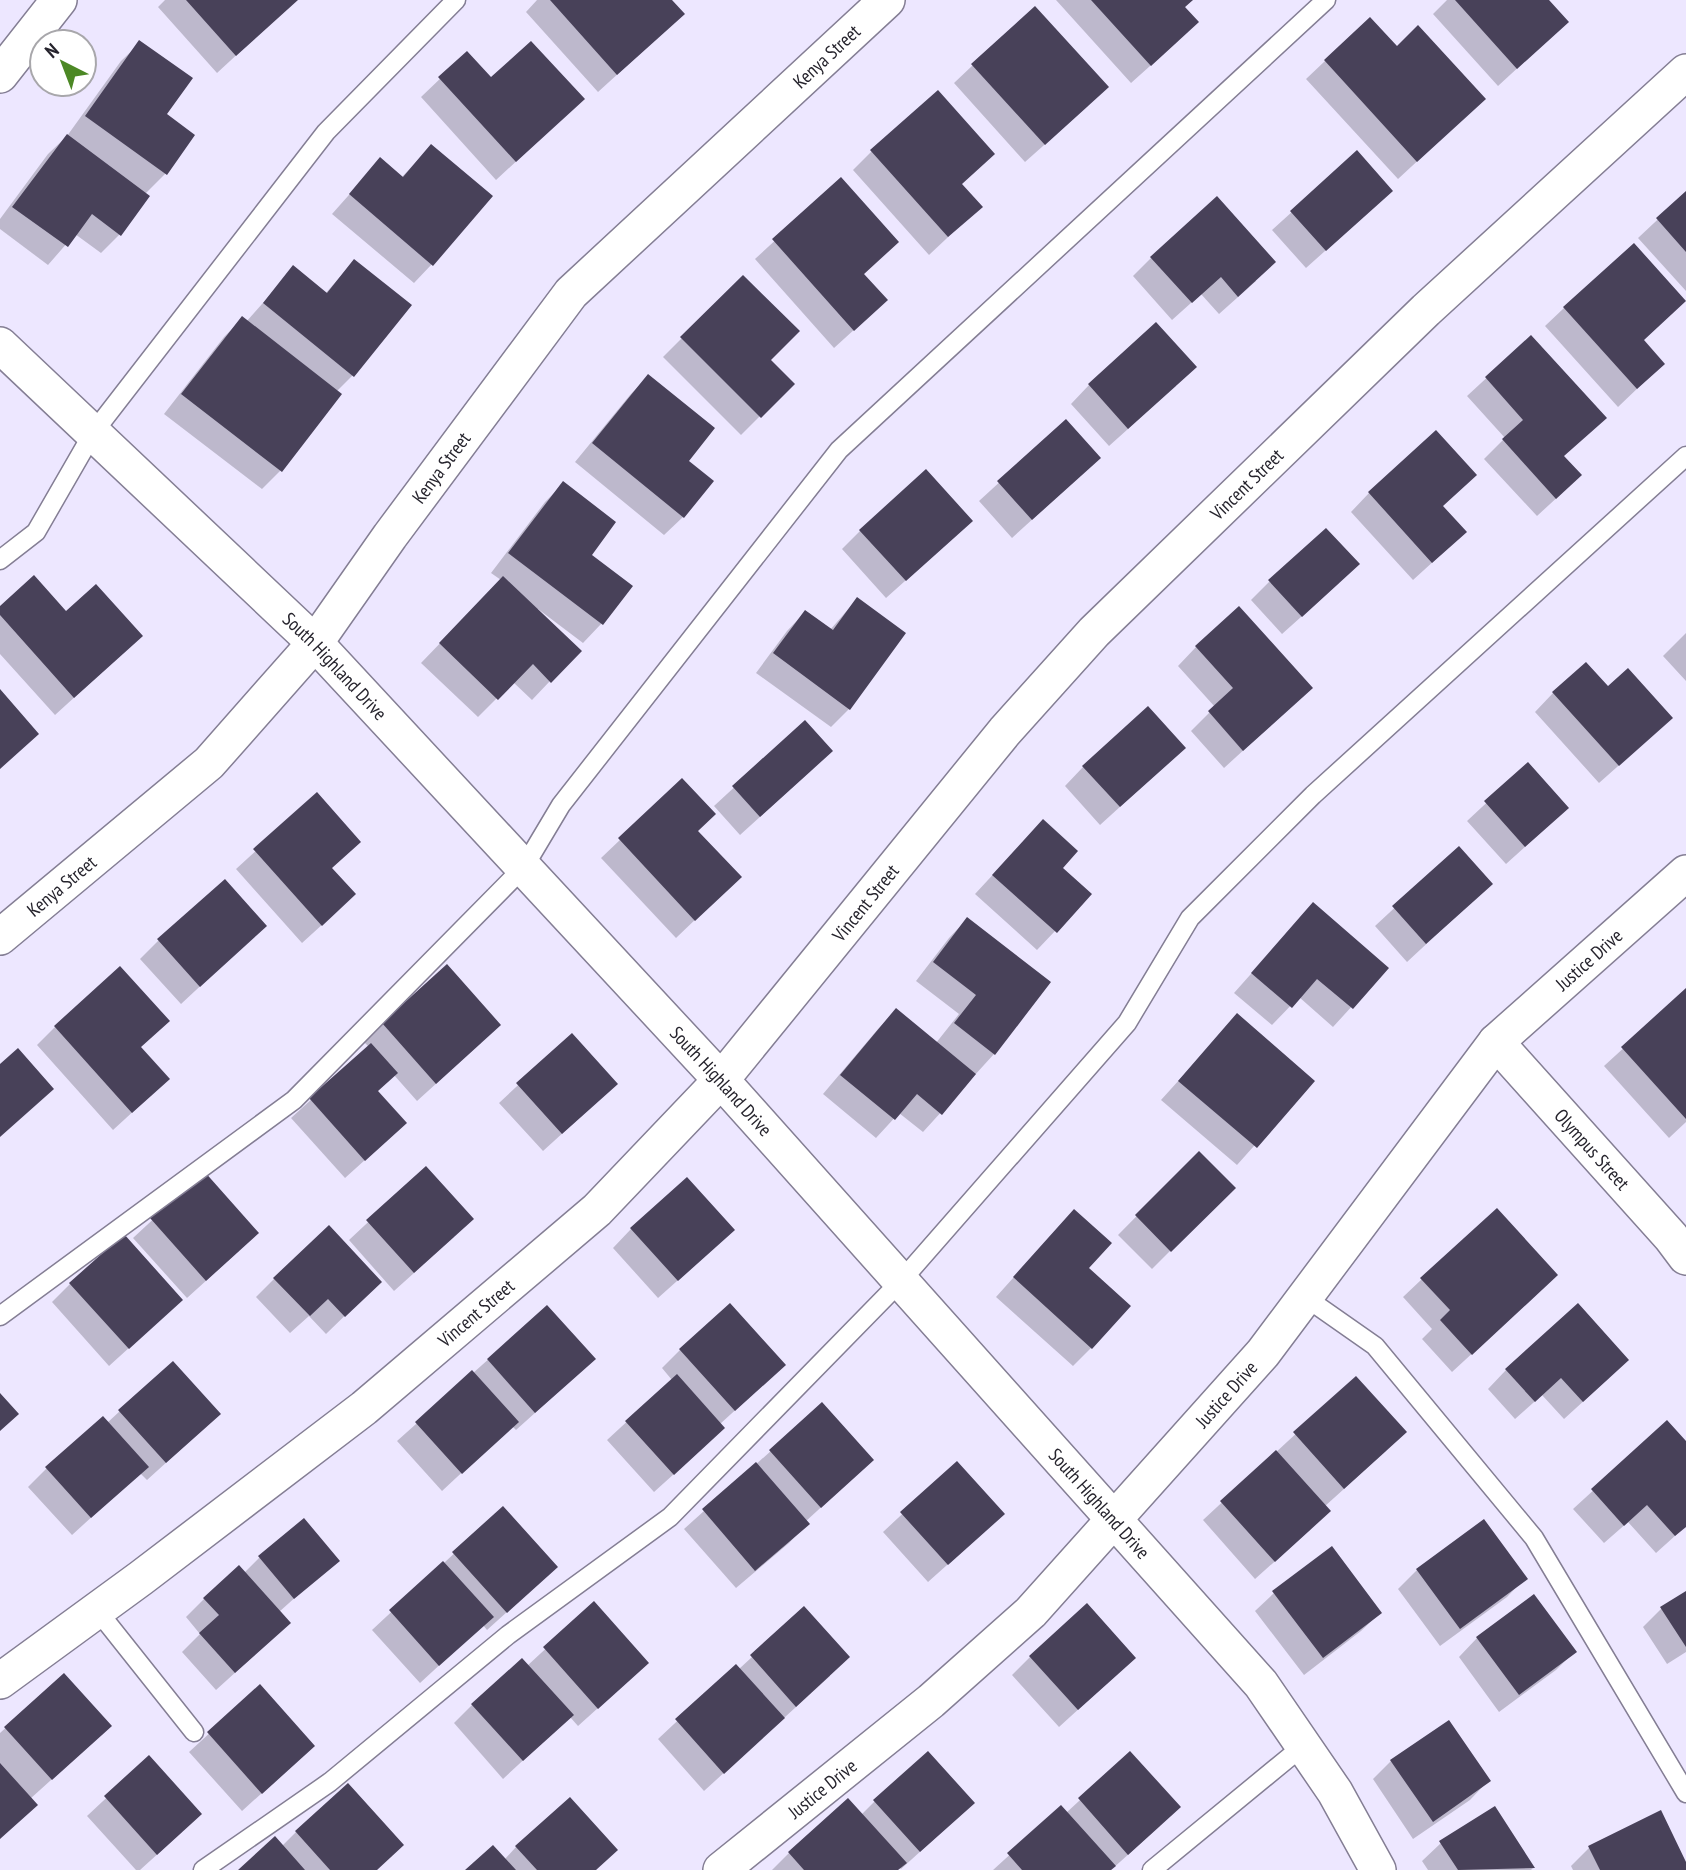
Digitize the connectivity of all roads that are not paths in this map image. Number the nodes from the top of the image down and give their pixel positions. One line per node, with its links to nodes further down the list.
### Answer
1 (59, 0): 6 (street)
2 (456, 0): 8 (lane)
3 (887, 0): 11 (street, Kenya Street)
4 (1326, 0): 12 (lane)
5 (1686, 72): 16 (street, Vincent Street)
6 (0, 75)
7 (0, 345): 8 (street, South Highland Drive)
8 (93, 433): 10 (lane); 11 (street, South Highland Drive)
9 (1686, 456): 18 (lane)
10 (0, 560)
11 (315, 643): 12 (street, South Highland Drive); 14 (street, Kenya Street)
12 (524, 867): 16 (street, South Highland Drive); 20 (lane)
13 (1686, 873): 15 (street, Justice Drive)
14 (0, 937)
15 (1496, 1042): 17 (street, Olympus Street); 19 (street, Justice Drive)
16 (721, 1080): 18 (street, South Highland Drive); 22 (street, Vincent Street)
17 (1686, 1257)
18 (901, 1281): 21 (street, South Highland Drive); 27 (lane)
19 (1305, 1297): 21 (street, Justice Drive); 26 (lane)
20 (0, 1316)
21 (1114, 1521): 25 (street, South Highland Drive); 28 (street, Justice Drive)
22 (97, 1610): 23 (street, Vincent Street); 24 (lane)
23 (0, 1681)
24 (194, 1732)
25 (1303, 1746): 29 (lane); 30 (street, South Highland Drive)
26 (1686, 1793)
27 (203, 1870)
28 (721, 1870)
29 (1152, 1870)
30 (1378, 1870)

